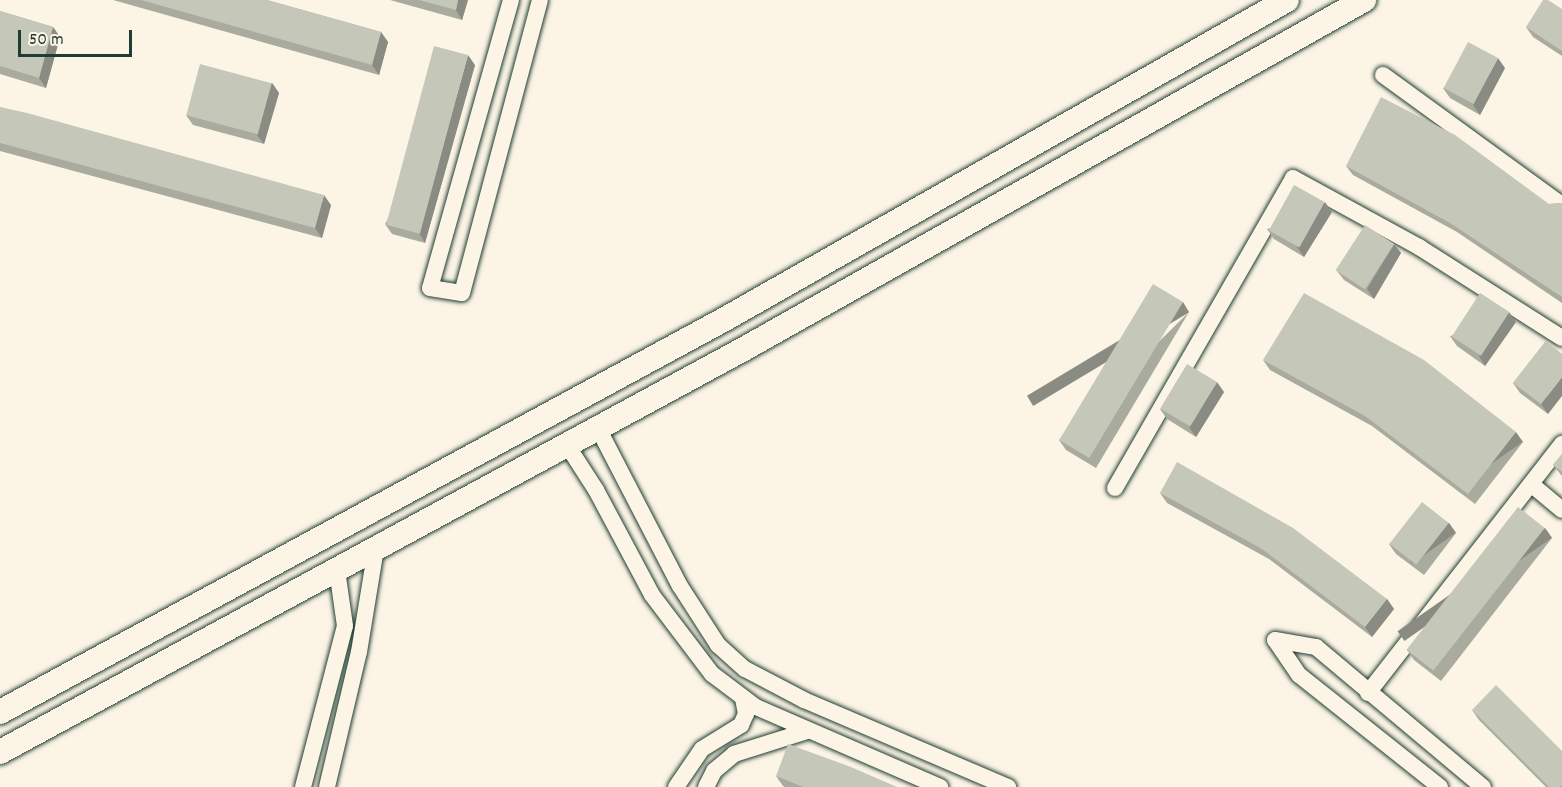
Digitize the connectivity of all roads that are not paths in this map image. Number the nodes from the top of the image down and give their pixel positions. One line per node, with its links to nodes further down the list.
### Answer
1 (511, 0): 2 (street)
2 (540, 0)
3 (1287, 0): 18 (main road)
4 (1364, 0): 8 (main road)
5 (1383, 75): 6 (street)
6 (1562, 205)
7 (1562, 338): 12 (street)
8 (598, 428): 10 (main road); 26 (street)
9 (1562, 444): 11 (street)
10 (567, 445): 14 (main road); 17 (street)
11 (1531, 484): 13 (street); 16 (street)
12 (1115, 488)
13 (1562, 510)
14 (376, 548): 15 (main road); 22 (street)
15 (337, 570): 20 (main road); 21 (street)
16 (1368, 693): 27 (street); 28 (street)
17 (743, 698): 19 (street); 23 (street)
18 (0, 712)
19 (807, 731): 24 (street); 25 (street)
20 (0, 752)
21 (303, 787)
22 (327, 787)
23 (676, 787)
24 (706, 787)
25 (940, 787)
26 (1008, 787)
27 (1440, 787)
28 (1483, 787)

